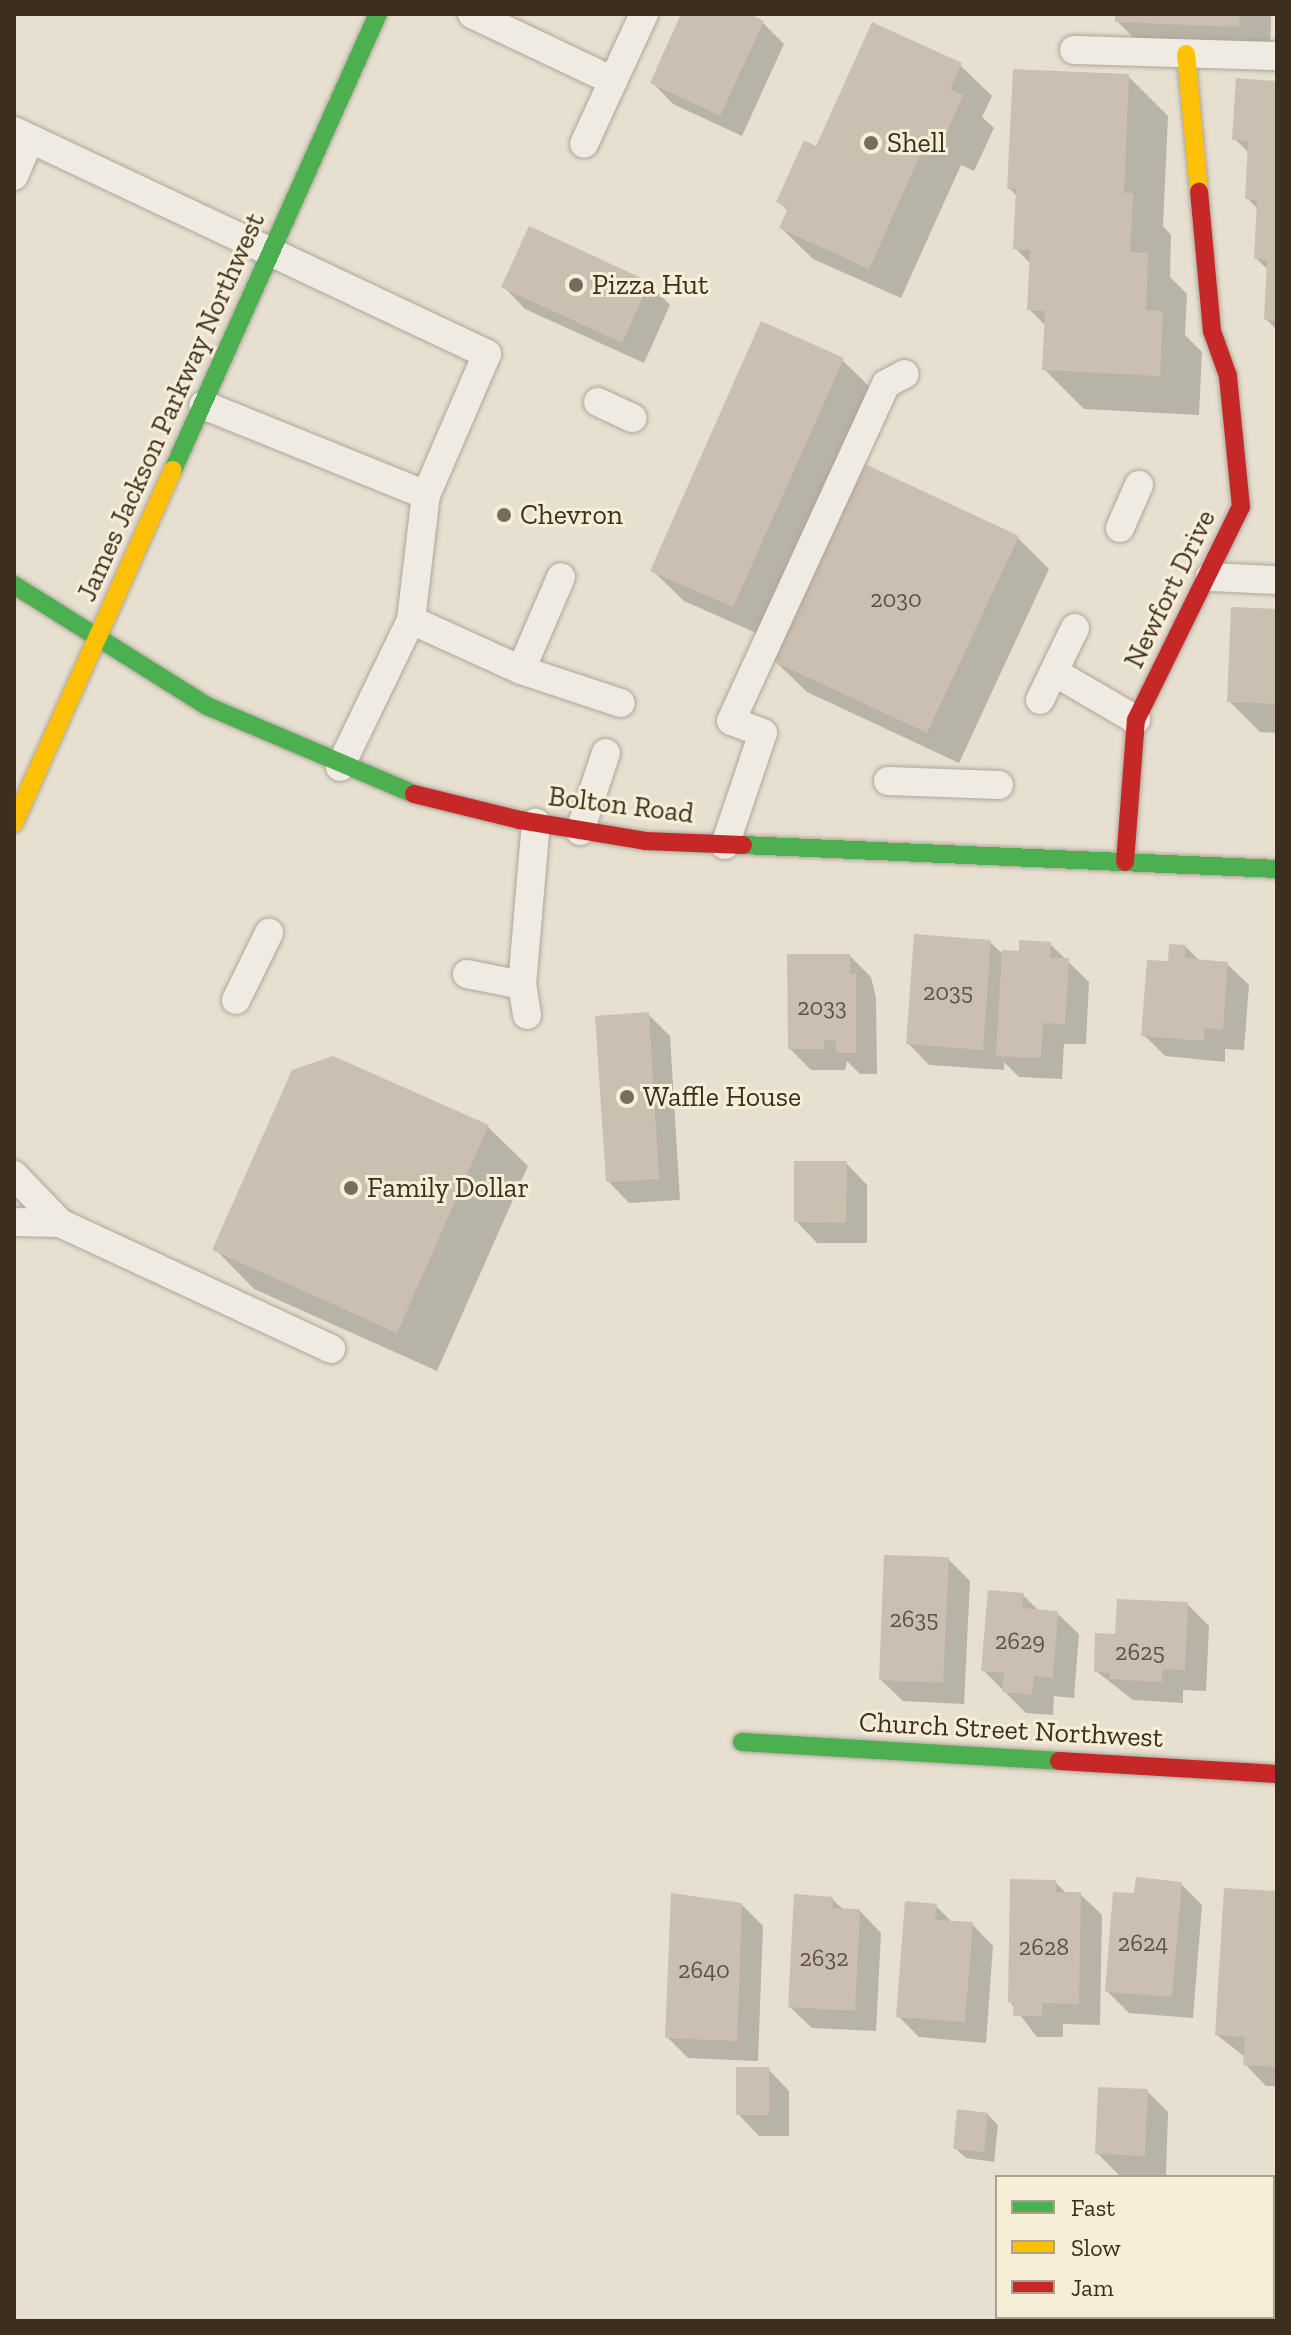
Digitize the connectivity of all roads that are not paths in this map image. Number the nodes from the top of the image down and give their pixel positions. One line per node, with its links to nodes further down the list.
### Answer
1 (378, 14): 11 (street, James Jackson Parkway Northwest)
2 (472, 14): 7 (lane)
3 (644, 14): 7 (lane)
4 (1074, 50): 5 (lane)
5 (1186, 54): 6 (lane); 20 (street, Newfort Drive)
6 (1277, 56)
7 (613, 81): 9 (lane)
8 (22, 135): 10 (lane); 11 (lane)
9 (584, 144)
10 (14, 176)
11 (269, 256): 14 (street, James Jackson Parkway Northwest); 17 (lane)
12 (905, 374): 38 (lane)
13 (598, 402): 15 (lane)
14 (203, 405): 17 (lane); 25 (street, James Jackson Parkway Northwest)
15 (632, 418)
16 (1139, 485): 18 (lane)
17 (426, 495): 23 (lane)
18 (1120, 528)
19 (561, 577): 26 (lane)
20 (1210, 577): 21 (lane); 30 (street, Newfort Drive)
21 (1277, 580)
22 (14, 585): 25 (street, Bolton Road)
23 (411, 620): 26 (lane); 32 (lane)
24 (1075, 628): 27 (lane)
25 (97, 639): 32 (street, Bolton Road); 35 (street, James Jackson Parkway Northwest)
26 (521, 670): 29 (lane)
27 (1054, 672): 28 (lane); 30 (lane)
28 (1040, 700)
29 (621, 703)
30 (1136, 720): 39 (street, Newfort Drive)
31 (606, 753): 37 (lane)
32 (340, 767): 36 (street, Bolton Road)
33 (888, 781): 34 (lane)
34 (999, 785)
35 (14, 823)
36 (536, 823): 37 (street, Bolton Road); 43 (lane)
37 (580, 831): 38 (street, Bolton Road)
38 (725, 845): 39 (street, Bolton Road)
39 (1125, 862): 40 (street, Bolton Road)
40 (1277, 869)
41 (269, 933): 44 (lane)
42 (467, 974): 43 (lane)
43 (522, 985): 45 (lane)
44 (236, 1000)
45 (527, 1015)
46 (14, 1175): 48 (lane)
47 (14, 1222): 48 (lane)
48 (60, 1223): 49 (lane)
49 (331, 1349)
50 (742, 1742): 51 (street, Church Street Northwest)
51 (1277, 1774)

